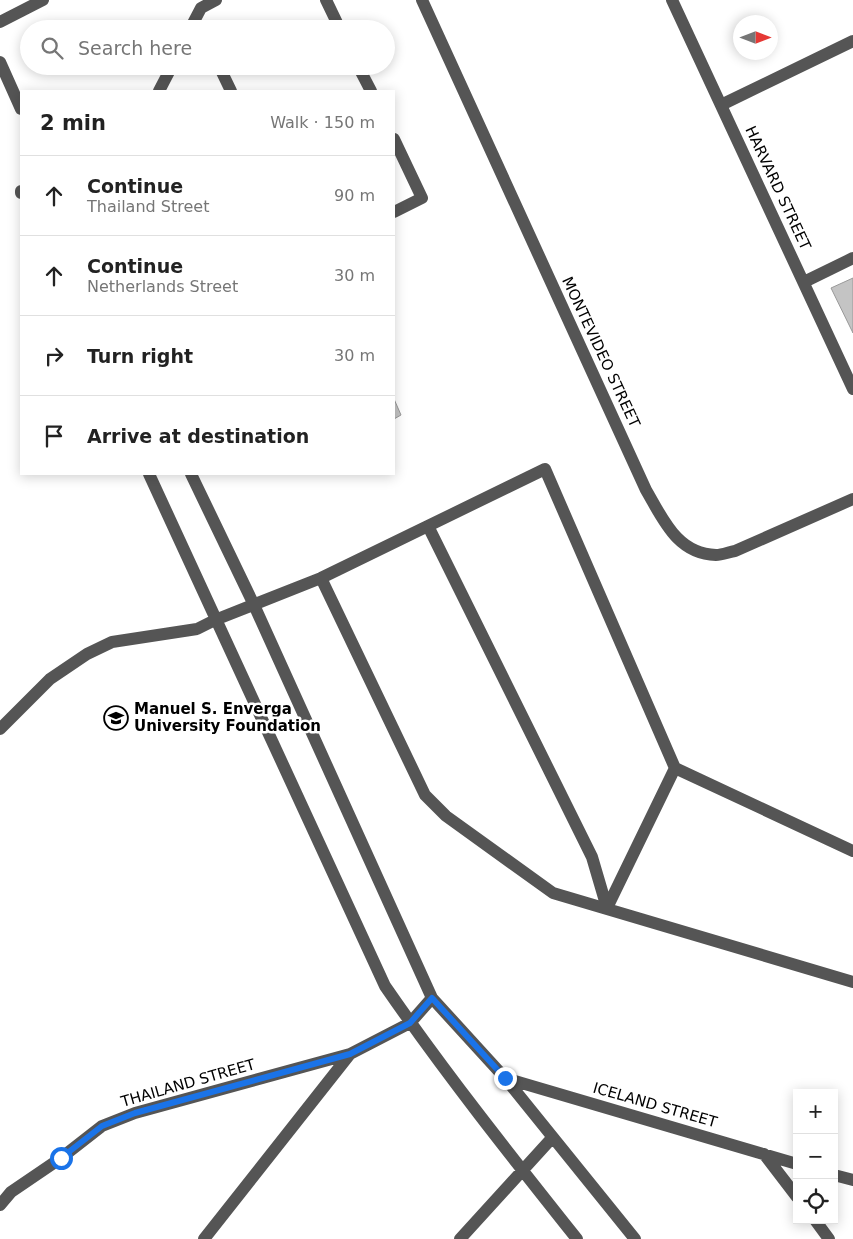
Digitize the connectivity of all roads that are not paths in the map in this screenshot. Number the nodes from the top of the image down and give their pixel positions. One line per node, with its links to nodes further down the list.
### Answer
1 (43, 0): 8 (street)
2 (216, 0): 6 (street)
3 (326, 0): 7 (street)
4 (422, 0): 26 (street, MONTEVIDEO STREET)
5 (672, 0): 17 (street, HARVARD STREET)
6 (197, 20)
7 (336, 20)
8 (0, 22)
9 (853, 42): 17 (street)
10 (0, 62): 18 (street)
11 (167, 75): 14 (street)
12 (223, 75): 15 (street)
13 (363, 75): 16 (street)
14 (160, 90)
15 (231, 90)
16 (370, 90)
17 (721, 105): 22 (street, HARVARD STREET)
18 (20, 106)
19 (395, 141): 20 (street)
20 (395, 212)
21 (853, 258): 22 (street)
22 (804, 282): 23 (street, HARVARD STREET)
23 (853, 389)
24 (149, 475): 30 (street)
25 (192, 475): 29 (street)
26 (853, 499)
27 (428, 526): 28 (street); 32 (street); 34 (street)
28 (321, 578): 29 (street); 34 (street)
29 (254, 605): 30 (street); 36 (street)
30 (215, 620): 31 (street); 37 (street)
31 (0, 729)
32 (675, 768): 33 (street); 34 (street)
33 (853, 851)
34 (608, 908): 35 (street)
35 (853, 982)
36 (432, 998): 37 (street); 39 (street)
37 (410, 1023): 38 (street); 43 (street)
38 (350, 1054): 47 (street, THAILAND STREET); 49 (street)
39 (505, 1078): 40 (street); 41 (street, ICELAND STREET)
40 (552, 1138): 43 (street); 52 (street)
41 (764, 1154): 42 (street, ICELAND STREET); 46 (street)
42 (793, 1163)
43 (522, 1171): 50 (street); 51 (street)
44 (838, 1176): 45 (street)
45 (853, 1180)
46 (793, 1192)
47 (0, 1205)
48 (818, 1224): 53 (street)
49 (204, 1239)
50 (460, 1239)
51 (577, 1239)
52 (635, 1239)
53 (829, 1239)

